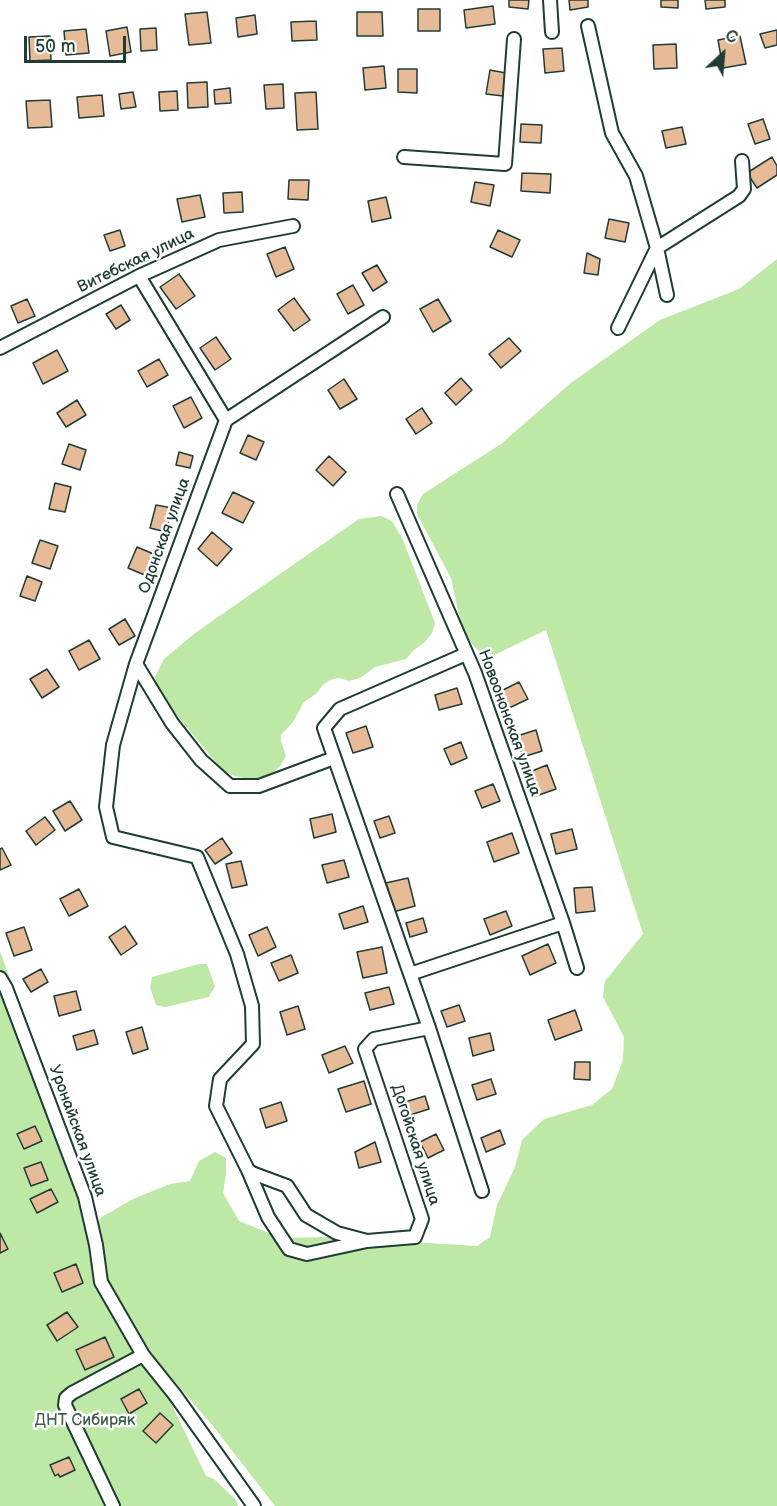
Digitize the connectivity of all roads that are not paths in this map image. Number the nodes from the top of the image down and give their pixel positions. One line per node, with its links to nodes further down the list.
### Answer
1 (550, 0): 3 (street)
2 (588, 26): 8 (street)
3 (552, 32)
4 (514, 39): 5 (street)
5 (404, 157)
6 (742, 161): 8 (street)
7 (293, 226): 9 (street, Витебская улица)
8 (657, 248): 10 (street); 12 (street)
9 (139, 276): 13 (street, Витебская улица); 14 (street)
10 (667, 295)
11 (383, 317): 14 (street)
12 (618, 328)
13 (0, 348)
14 (226, 420): 17 (street, Одонская улица)
15 (397, 494): 16 (street, Новоононская улица)
16 (466, 654): 18 (street); 19 (street, Новоононская улица)
17 (136, 664): 18 (street); 24 (street, Одонская улица)
18 (334, 758): 21 (street)
19 (563, 923): 20 (street, Новоононская улица); 21 (street)
20 (577, 968)
21 (410, 974): 23 (street)
22 (0, 978): 27 (street, Уронайская улица)
23 (429, 1028): 25 (street); 26 (street, Догойская улица)
24 (248, 1170): 26 (street, Догойская улица); 26 (street)
25 (482, 1191)
26 (367, 1241)
27 (143, 1355): 28 (street); 29 (street, Уронайская улица)
28 (113, 1506)
29 (254, 1506)

